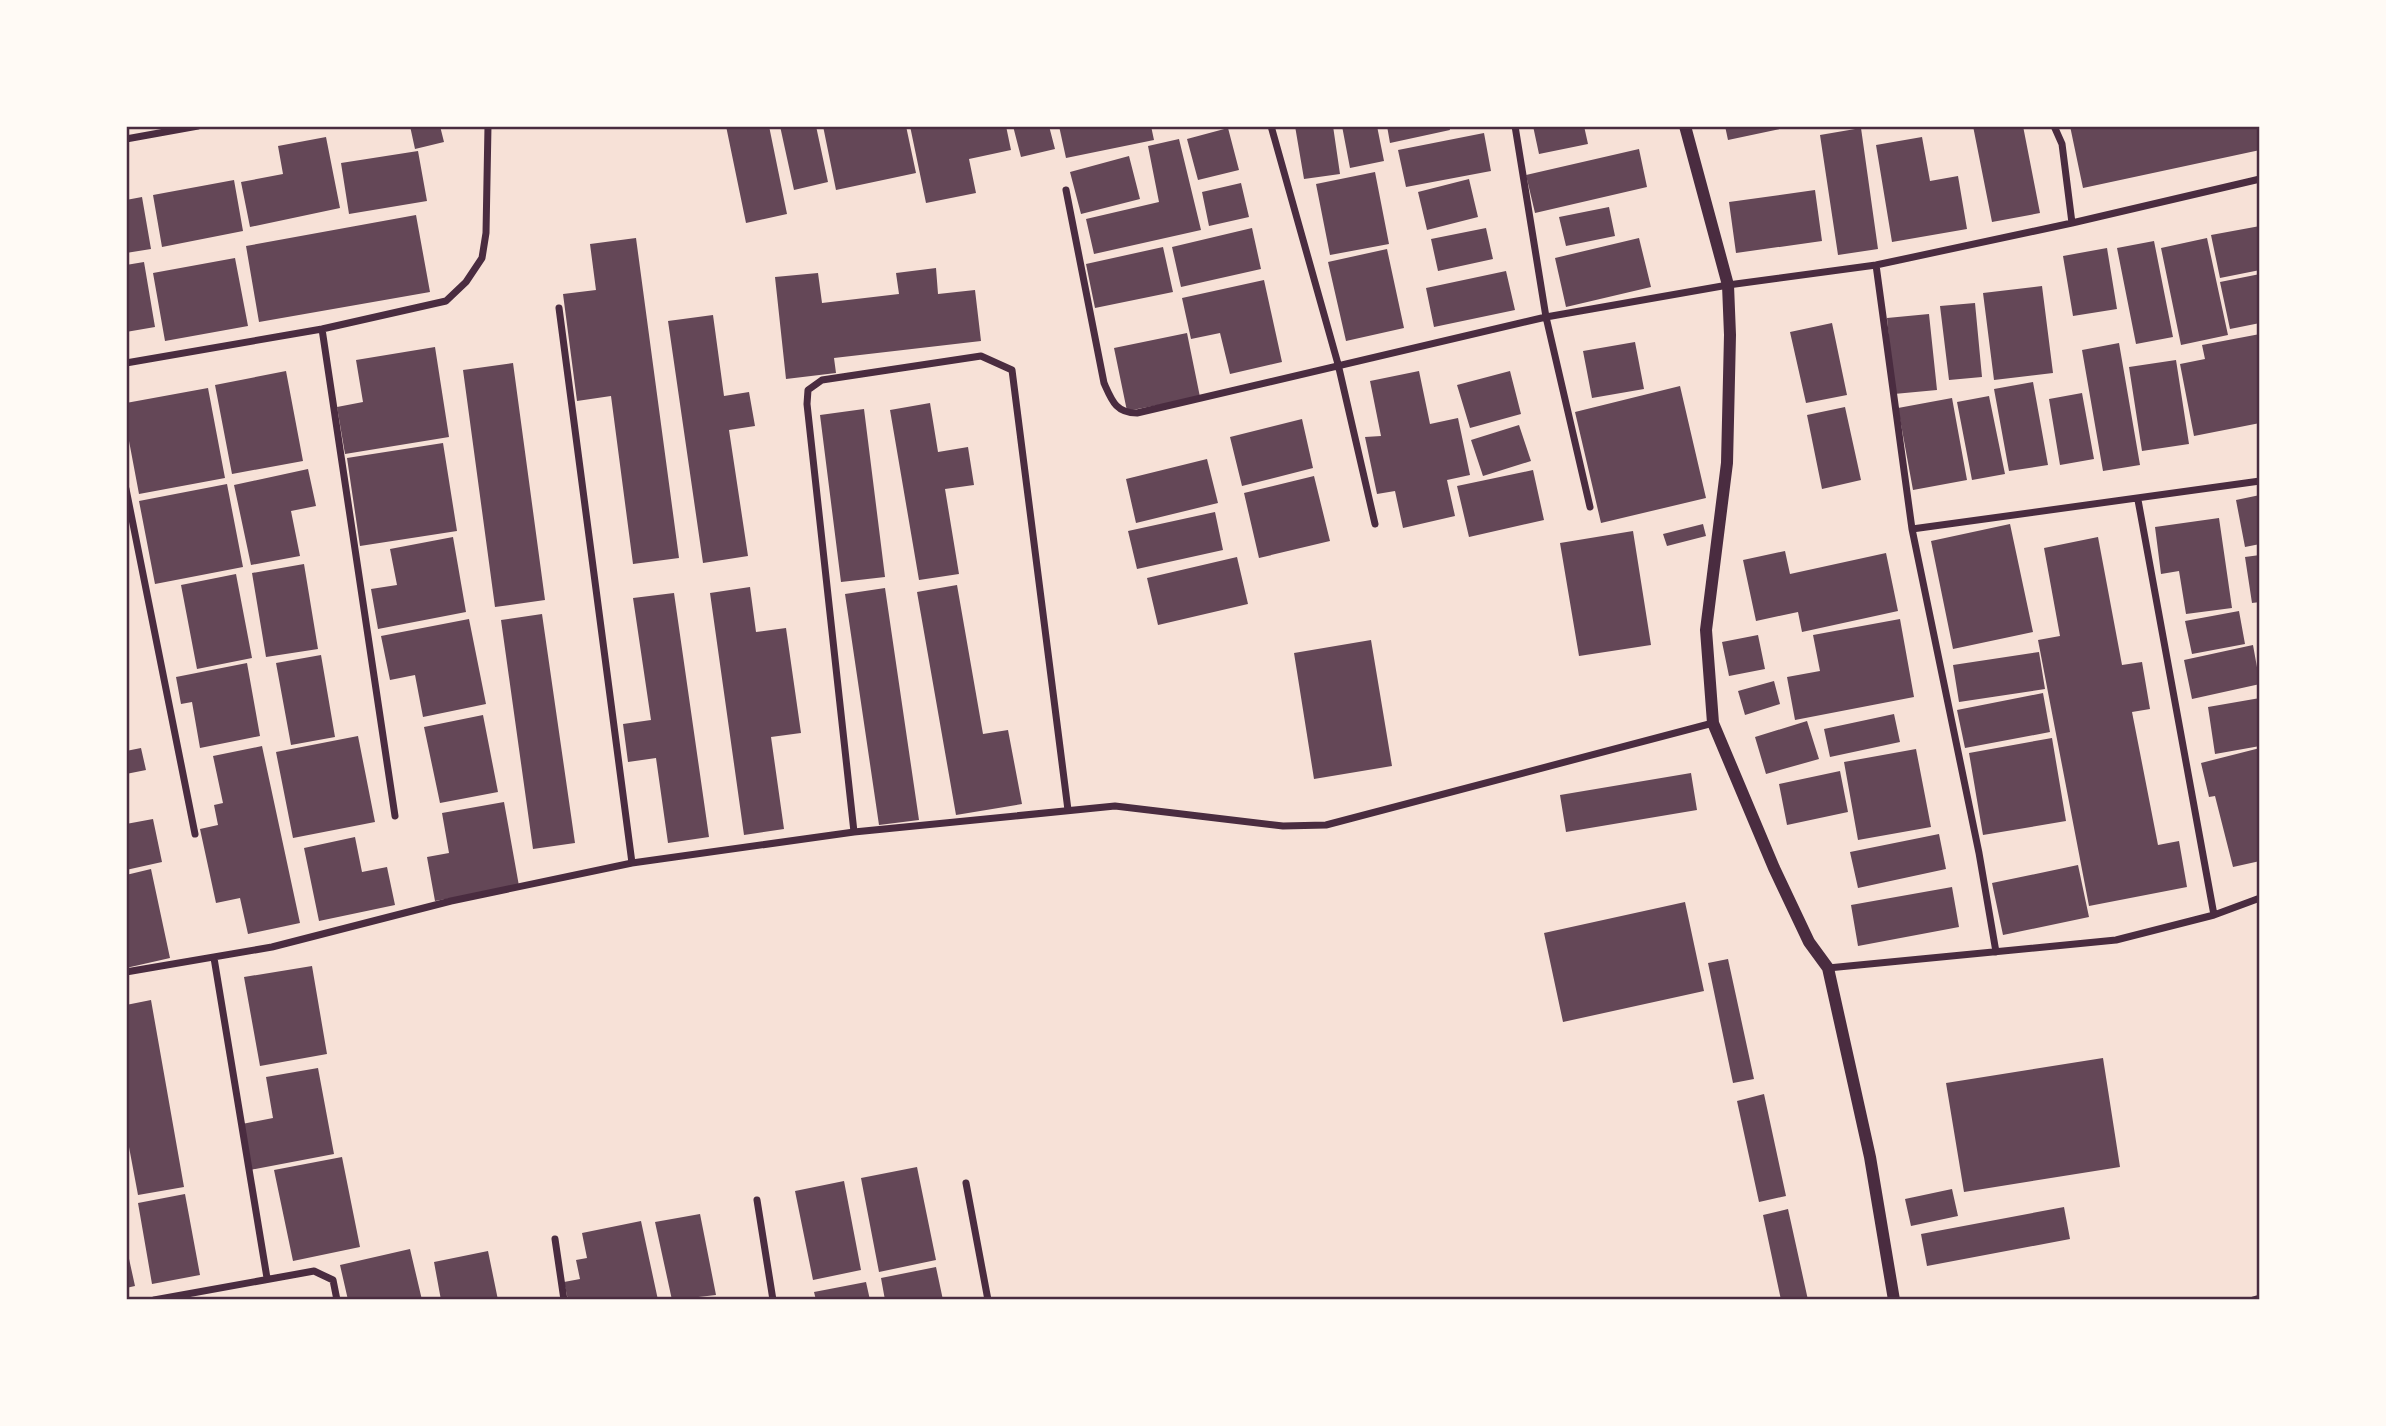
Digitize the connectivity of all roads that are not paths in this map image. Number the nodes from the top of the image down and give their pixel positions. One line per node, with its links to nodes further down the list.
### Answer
1 (198, 126): 7 (street)
2 (488, 126): 15 (street)
3 (1271, 126): 17 (street)
4 (1514, 126): 14 (street)
5 (1685, 126): 12 (street)
6 (2054, 126): 10 (street)
7 (126, 139)
8 (2260, 180): 10 (street)
9 (1066, 190): 17 (street)
10 (2072, 223): 11 (street)
11 (1876, 265): 12 (street); 23 (street)
12 (1728, 285): 14 (street); 24 (street)
13 (559, 308): 29 (street)
14 (1546, 317): 17 (street); 21 (street)
15 (321, 328): 16 (street); 26 (street)
16 (126, 363)
17 (1338, 364): 22 (street)
18 (2260, 481): 20 (street)
19 (126, 489): 28 (street)
20 (2138, 500): 23 (street); 31 (street)
21 (1590, 507)
22 (1375, 524)
23 (1912, 529): 32 (street)
24 (1713, 723): 25 (street); 34 (street)
25 (1068, 810): 27 (street); 27 (street)
26 (395, 816)
27 (854, 832): 29 (street)
28 (195, 834)
29 (632, 863): 33 (street)
30 (2260, 898): 31 (street)
31 (2214, 915): 32 (street)
32 (1996, 952): 34 (street)
33 (214, 957): 35 (street); 39 (street)
34 (1828, 968): 46 (street)
35 (126, 972)
36 (966, 1183): 45 (street)
37 (757, 1200): 44 (street)
38 (555, 1239): 43 (street)
39 (267, 1278): 41 (street); 42 (street)
40 (2260, 1298): 47 (street)
41 (154, 1300)
42 (337, 1300)
43 (564, 1300)
44 (774, 1300)
45 (988, 1300)
46 (1894, 1300)
47 (2253, 1300)

